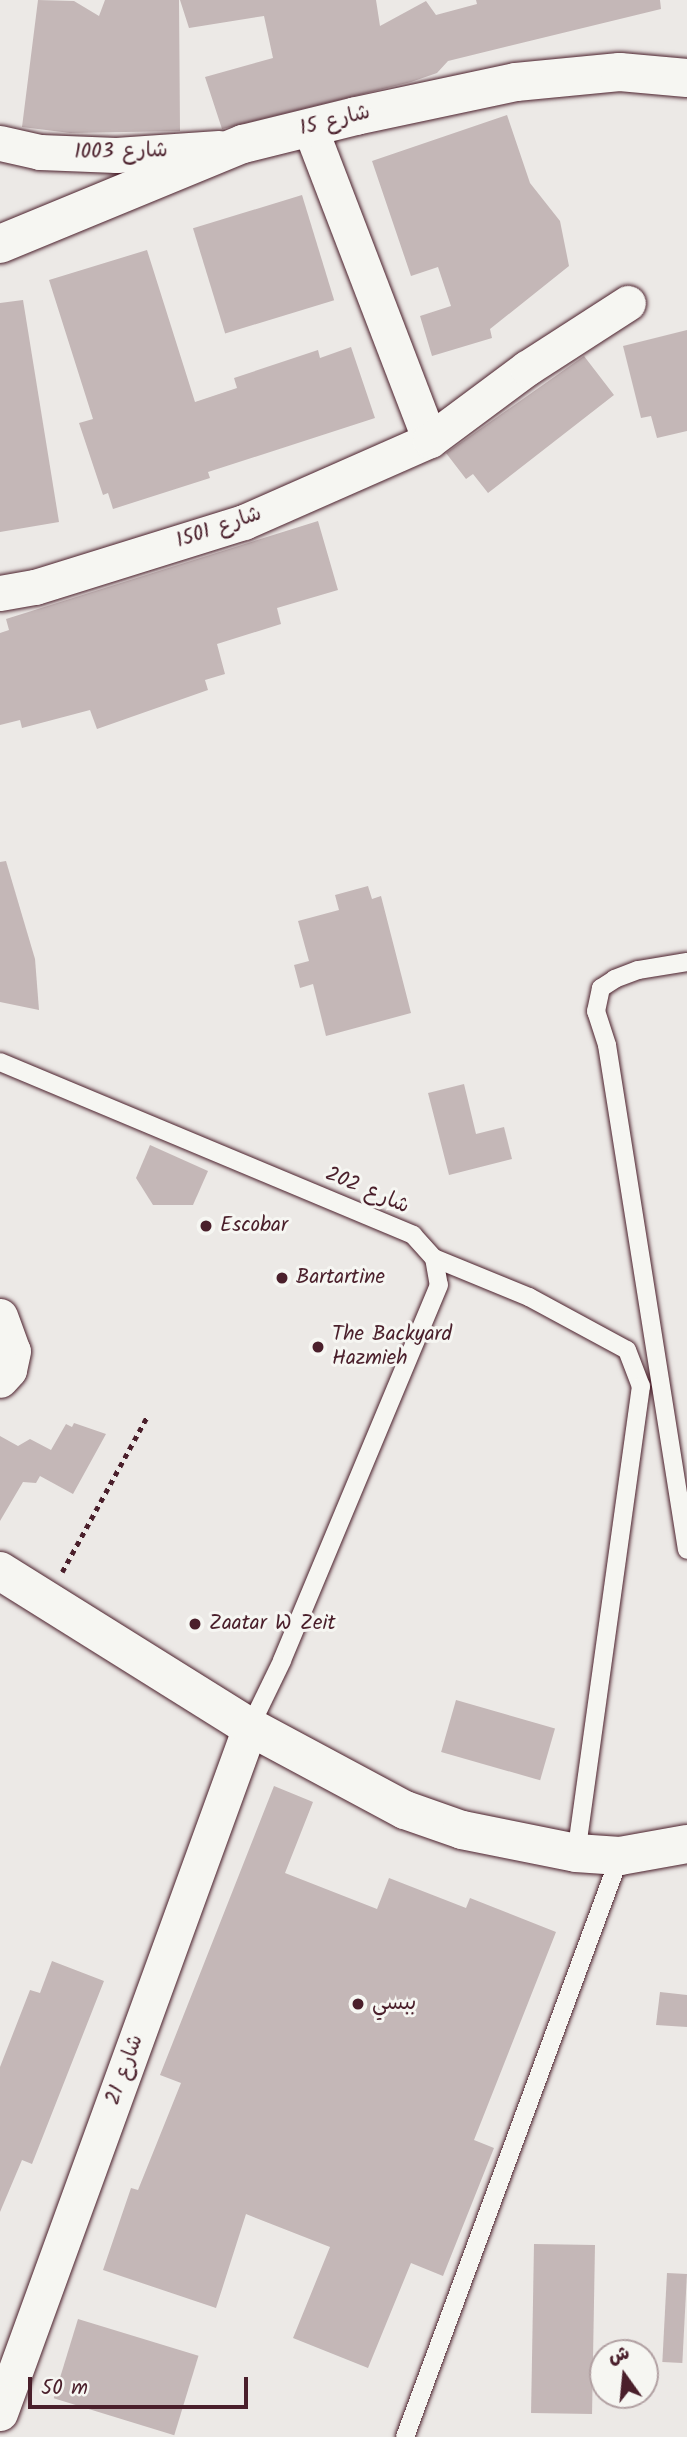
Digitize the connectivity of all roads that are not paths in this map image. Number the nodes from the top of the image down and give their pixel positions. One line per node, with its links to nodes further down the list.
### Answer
1 (687, 78): 2 (main road, شارع 15)
2 (310, 128): 4 (main road, شارع 15); 7 (street)
3 (0, 143): 4 (street, شارع 1003)
4 (243, 144): 5 (main road, شارع 15)
5 (0, 244)
6 (628, 303): 7 (street, شارع 1501)
7 (430, 440): 8 (street, شارع 1501)
8 (0, 593)
9 (687, 962): 14 (lane)
10 (0, 1062): 11 (lane, شارع 202)
11 (434, 1258): 16 (lane); 18 (lane)
12 (0, 1317): 13 (street)
13 (0, 1380)
14 (687, 1550)
15 (0, 1571): 16 (main road)
16 (250, 1727): 18 (main road); 20 (street, شارع 21)
17 (687, 1844): 19 (main road)
18 (576, 1853): 19 (main road)
19 (621, 1856): 21 (lane)
20 (0, 2413)
21 (405, 2437)

